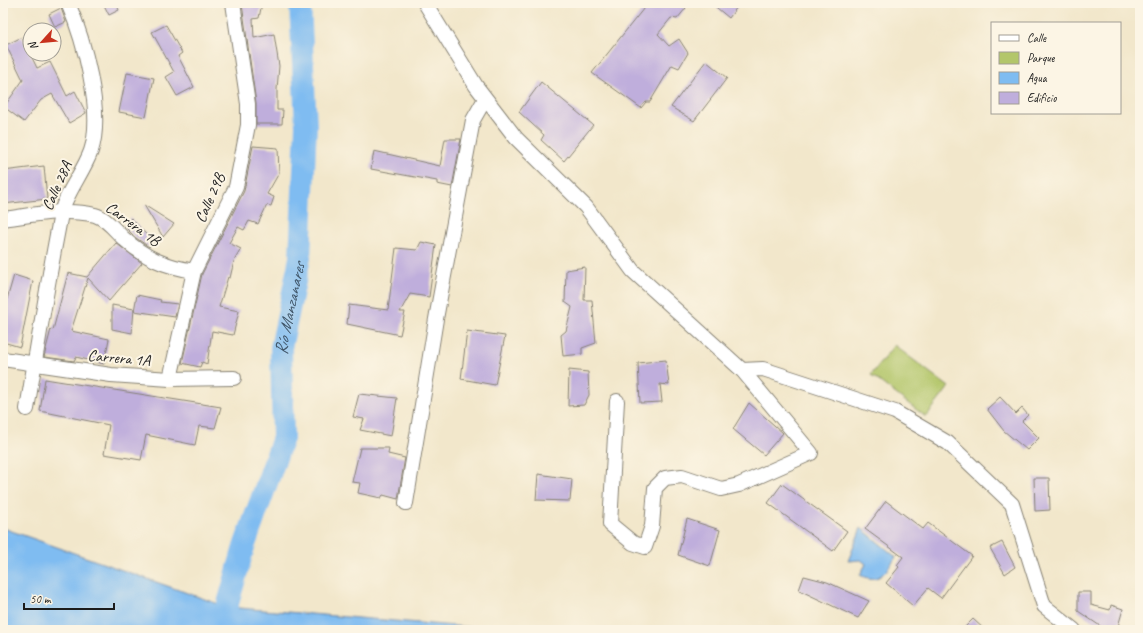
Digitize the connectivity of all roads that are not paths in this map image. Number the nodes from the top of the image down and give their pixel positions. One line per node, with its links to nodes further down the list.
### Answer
1 (68, 3): 5 (street, Calle 28A)
2 (233, 3): 7 (street, Calle 29B)
3 (425, 3): 4 (street)
4 (485, 99): 10 (street); 15 (street)
5 (61, 212): 6 (street, Carrera 1B); 7 (street, Carrera 1B); 9 (street, Calle 28A)
6 (3, 219)
7 (194, 271): 12 (street, Calle 29B)
8 (3, 359): 9 (street, Carrera 1A)
9 (34, 364): 12 (street, Carrera 1A); 14 (street, Calle 28A)
10 (742, 370): 13 (street); 16 (street)
11 (234, 378): 12 (street, Carrera 1A)
12 (170, 379)
13 (617, 401)
14 (27, 409)
15 (406, 503)
16 (1074, 630)

